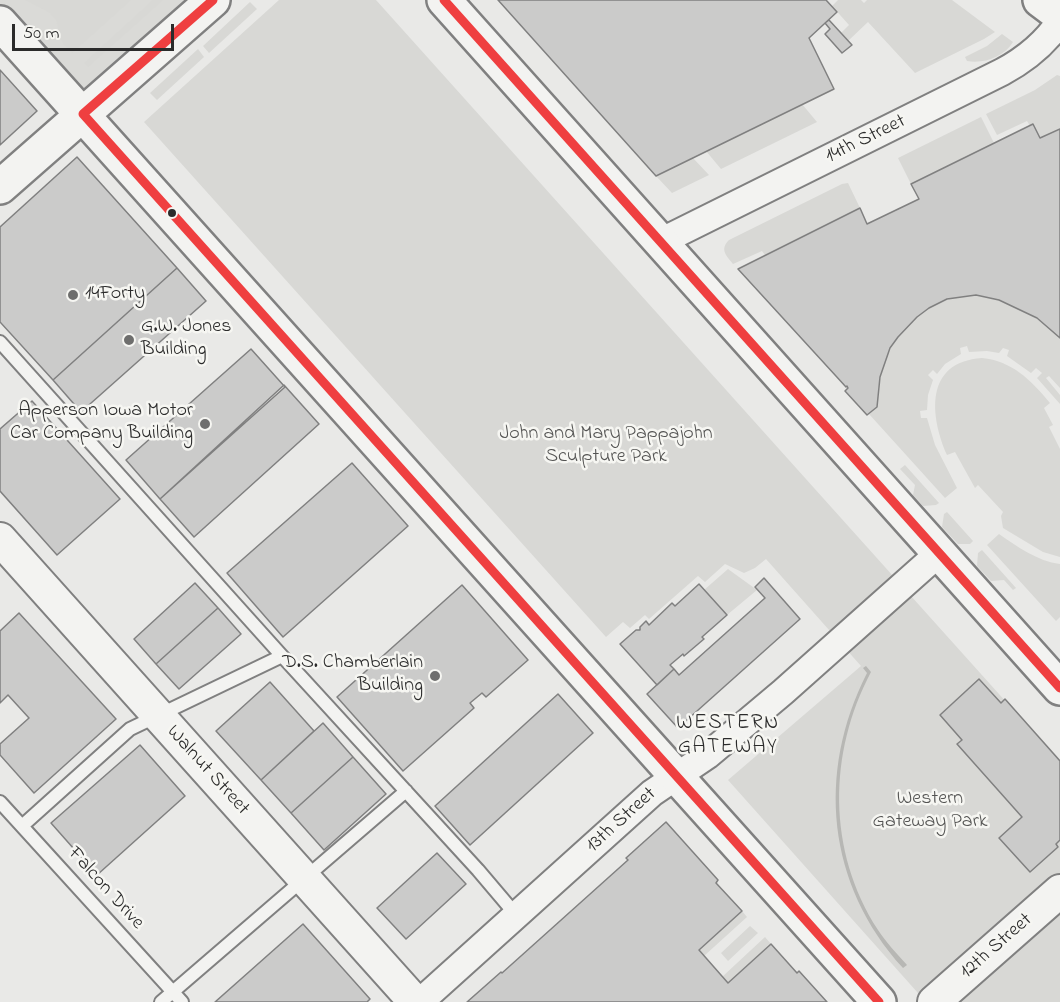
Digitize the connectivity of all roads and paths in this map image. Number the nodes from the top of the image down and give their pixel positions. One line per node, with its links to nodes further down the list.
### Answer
1 (213, 0): 7 (main road)
2 (444, 0): 9 (main road)
3 (1040, 0): 4 (main road)
4 (1060, 15)
5 (1060, 21): 9 (street, 14th Street)
6 (0, 23): 7 (main road)
7 (83, 114): 8 (main road); 16 (main road)
8 (0, 187)
9 (660, 242): 12 (main road)
10 (0, 342): 13 (lane)
11 (0, 539): 15 (street, Walnut Street)
12 (938, 554): 14 (main road); 16 (street, 13th Street)
13 (282, 656): 15 (lane); 17 (lane)
14 (1060, 688)
15 (158, 715): 19 (lane); 20 (street, Walnut Street)
16 (676, 775): 22 (street, 13th Street); 28 (main road)
17 (406, 791): 20 (lane); 22 (lane)
18 (0, 802): 19 (lane, Falcon Drive)
19 (22, 826): 23 (lane, Falcon Drive)
20 (304, 878): 23 (lane); 26 (street, Walnut Street)
21 (1060, 891): 29 (street, 12th Street)
22 (517, 916): 27 (street, 13th Street)
23 (172, 992): 24 (lane); 25 (lane, Falcon Drive)
24 (161, 1002)
25 (182, 1002)
26 (415, 1002)
27 (420, 1002)
28 (879, 1002)
29 (934, 1002)

